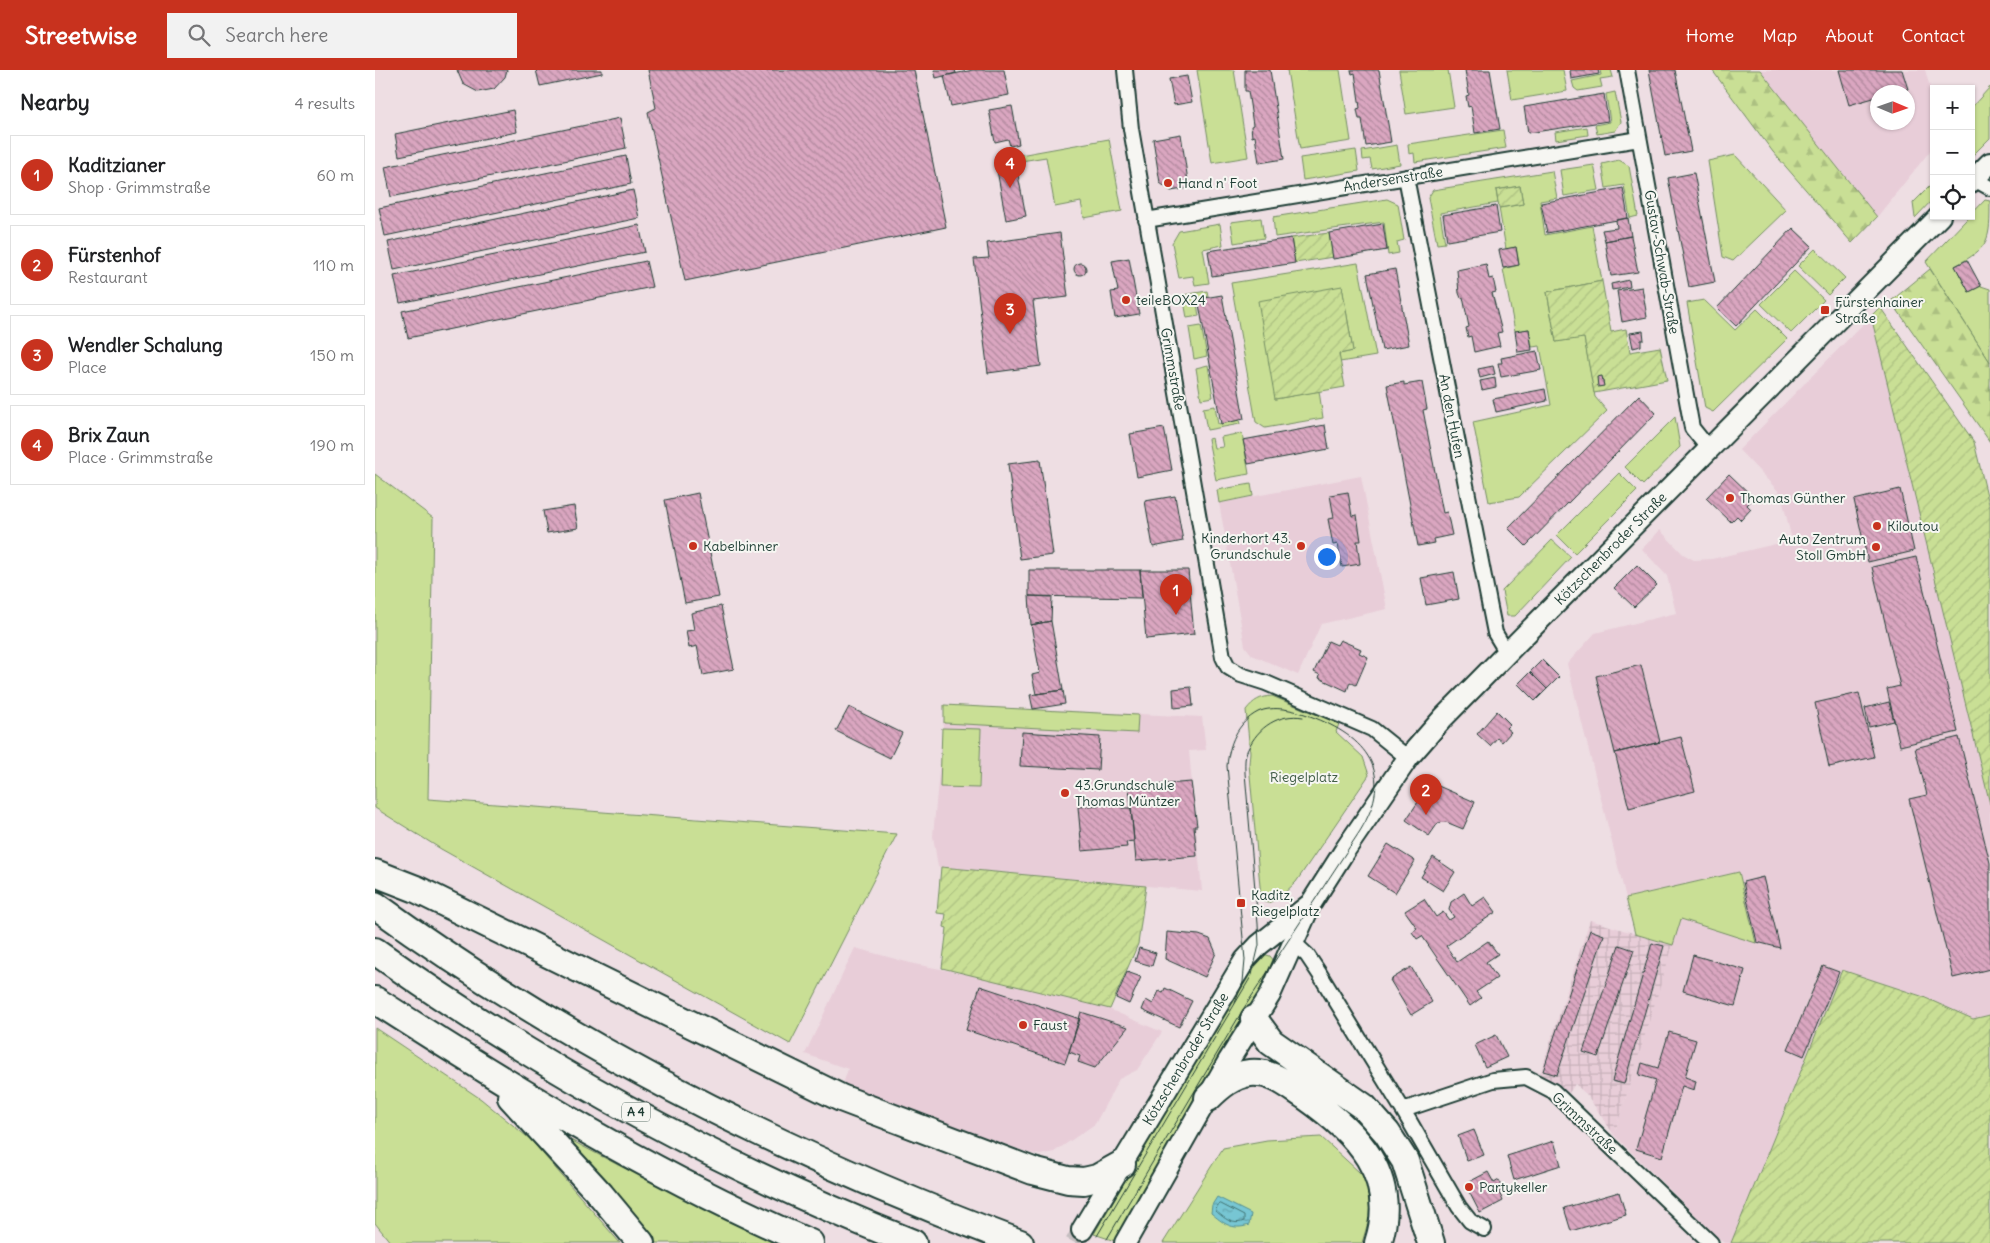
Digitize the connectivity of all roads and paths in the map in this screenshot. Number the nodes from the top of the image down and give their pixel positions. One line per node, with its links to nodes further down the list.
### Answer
1 (1125, 70): 7 (street, Grimmstraße)
2 (1627, 70): 3 (street, Gustav-Schwab-Straße)
3 (1639, 139): 5 (street, Andersenstraße); 9 (street, Gustav-Schwab-Straße)
4 (1990, 163): 6 (street)
5 (1406, 177): 7 (street, Andersenstraße); 10 (street, An den Hufen)
6 (1979, 183)
7 (1146, 220): 11 (street, Grimmstraße)
8 (1936, 220): 9 (street, Kötzschenbroder Straße)
9 (1709, 450): 10 (street, Kötzschenbroder Straße)
10 (1507, 652): 11 (street, Kötzschenbroder Straße)
11 (1408, 758): 14 (street, Kötzschenbroder Straße)
12 (375, 874): 22 (highway)
13 (375, 905): 28 (highway)
14 (1310, 905): 15 (street, Kötzschenbroder Straße); 22 (street, Kötzschenbroder Straße)
15 (1294, 943): 18 (street, Kötzschenbroder Straße); 21 (street)
16 (375, 951): 27 (highway, A 4)
17 (375, 1000): 19 (highway)
18 (1254, 1019): 20 (street, Kötzschenbroder Straße); 31 (highway)
19 (481, 1069): 25 (highway); 26 (highway)
20 (1208, 1098): 29 (street, Kötzschenbroder Straße); 30 (highway)
21 (1403, 1110): 23 (street); 32 (street, Grimmstraße)
22 (1122, 1164): 24 (street, Kötzschenbroder Straße)
23 (1484, 1229)
24 (1082, 1230)
25 (641, 1243)
26 (810, 1243)
27 (913, 1243)
28 (1020, 1243)
29 (1125, 1243)
30 (1378, 1243)
31 (1431, 1243)
32 (1711, 1243)

